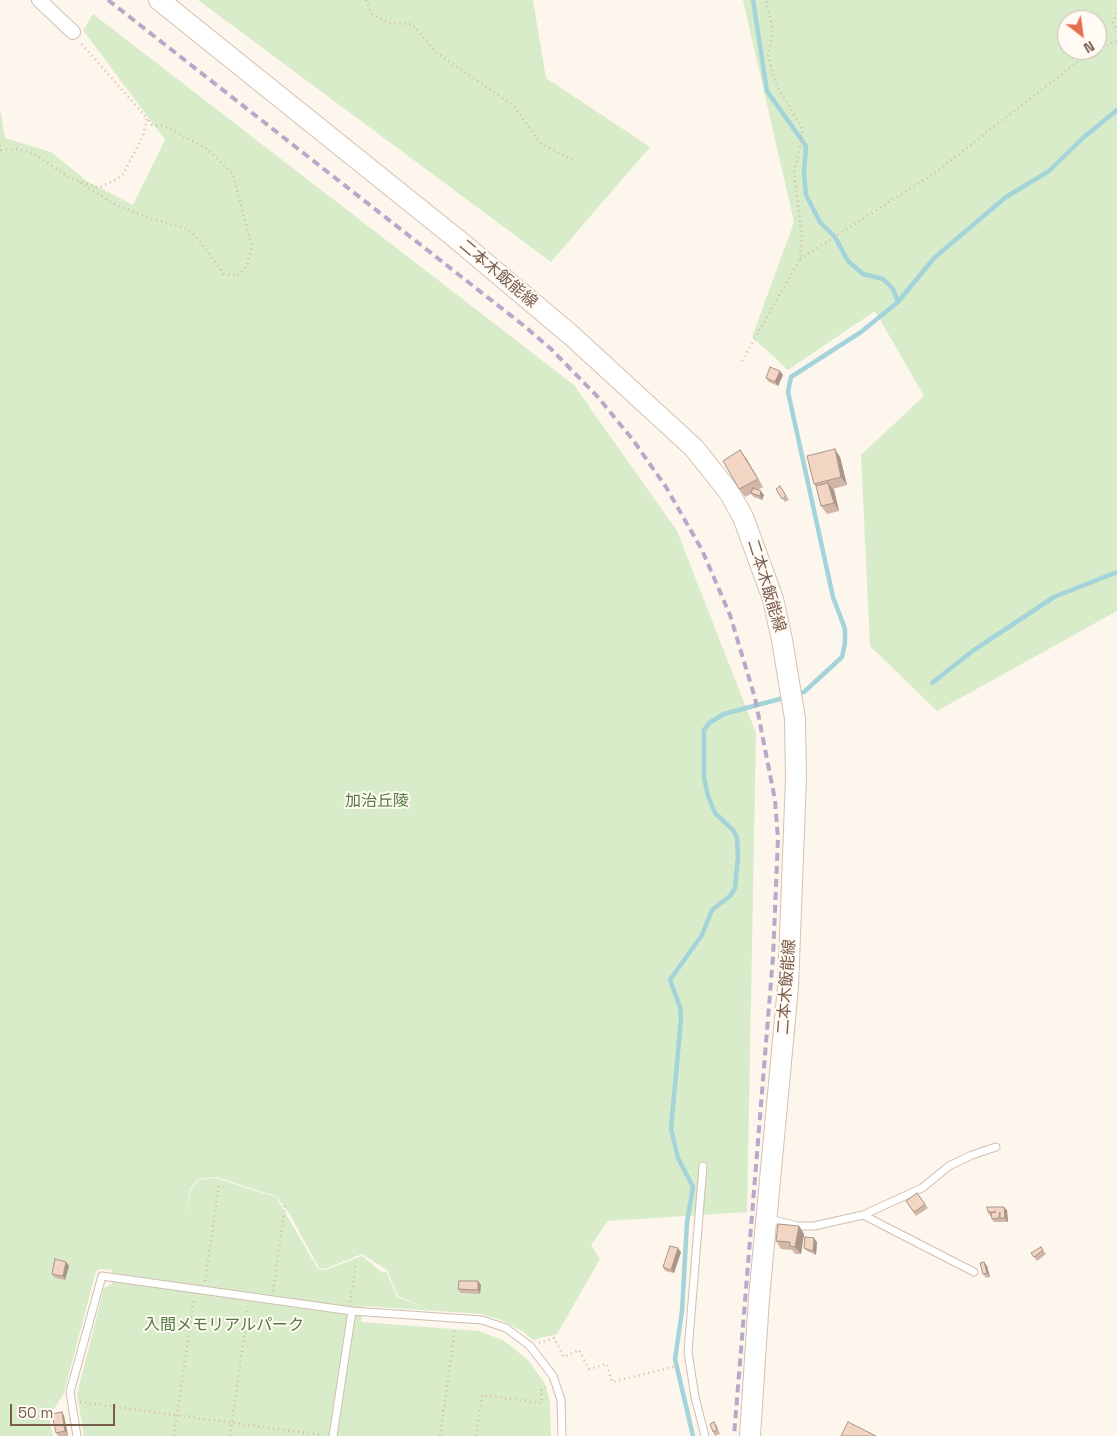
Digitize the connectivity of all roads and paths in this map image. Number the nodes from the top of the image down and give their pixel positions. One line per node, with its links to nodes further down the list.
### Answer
1 (39, 0): 6 (street)
2 (159, 0): 21 (main road, 二本木飯能線)
3 (366, 0): 12 (path)
4 (766, 0): 14 (path)
5 (1117, 13): 7 (path)
6 (73, 32): 9 (path)
7 (1117, 32)
8 (1080, 60): 14 (path)
9 (147, 118): 13 (path); 13 (path)
10 (0, 145): 11 (path)
11 (1, 152): 13 (path)
12 (576, 162)
13 (80, 183)
14 (800, 259): 15 (path)
15 (742, 361)
16 (996, 1147): 20 (lane)
17 (703, 1166): 42 (lane)
18 (219, 1184): 24 (path)
19 (285, 1205): 26 (path)
20 (863, 1215): 21 (lane); 23 (lane)
21 (766, 1218): 43 (main road, 二本木飯能線)
22 (356, 1264): 27 (path)
23 (974, 1272)
24 (200, 1288): 25 (lane); 32 (lane); 33 (path)
25 (250, 1296): 26 (lane); 34 (path)
26 (272, 1299): 27 (lane)
27 (350, 1311): 38 (lane); 41 (lane)
28 (455, 1326): 39 (path)
29 (536, 1344): 30 (path)
30 (682, 1364)
31 (547, 1386): 40 (path)
32 (71, 1400): 33 (path); 35 (lane)
33 (177, 1415): 34 (path); 36 (path)
34 (232, 1422): 37 (path); 38 (path)
35 (77, 1436)
36 (174, 1436)
37 (230, 1436)
38 (332, 1436)
39 (440, 1436)
40 (476, 1436)
41 (562, 1436)
42 (705, 1436)
43 (750, 1436)

